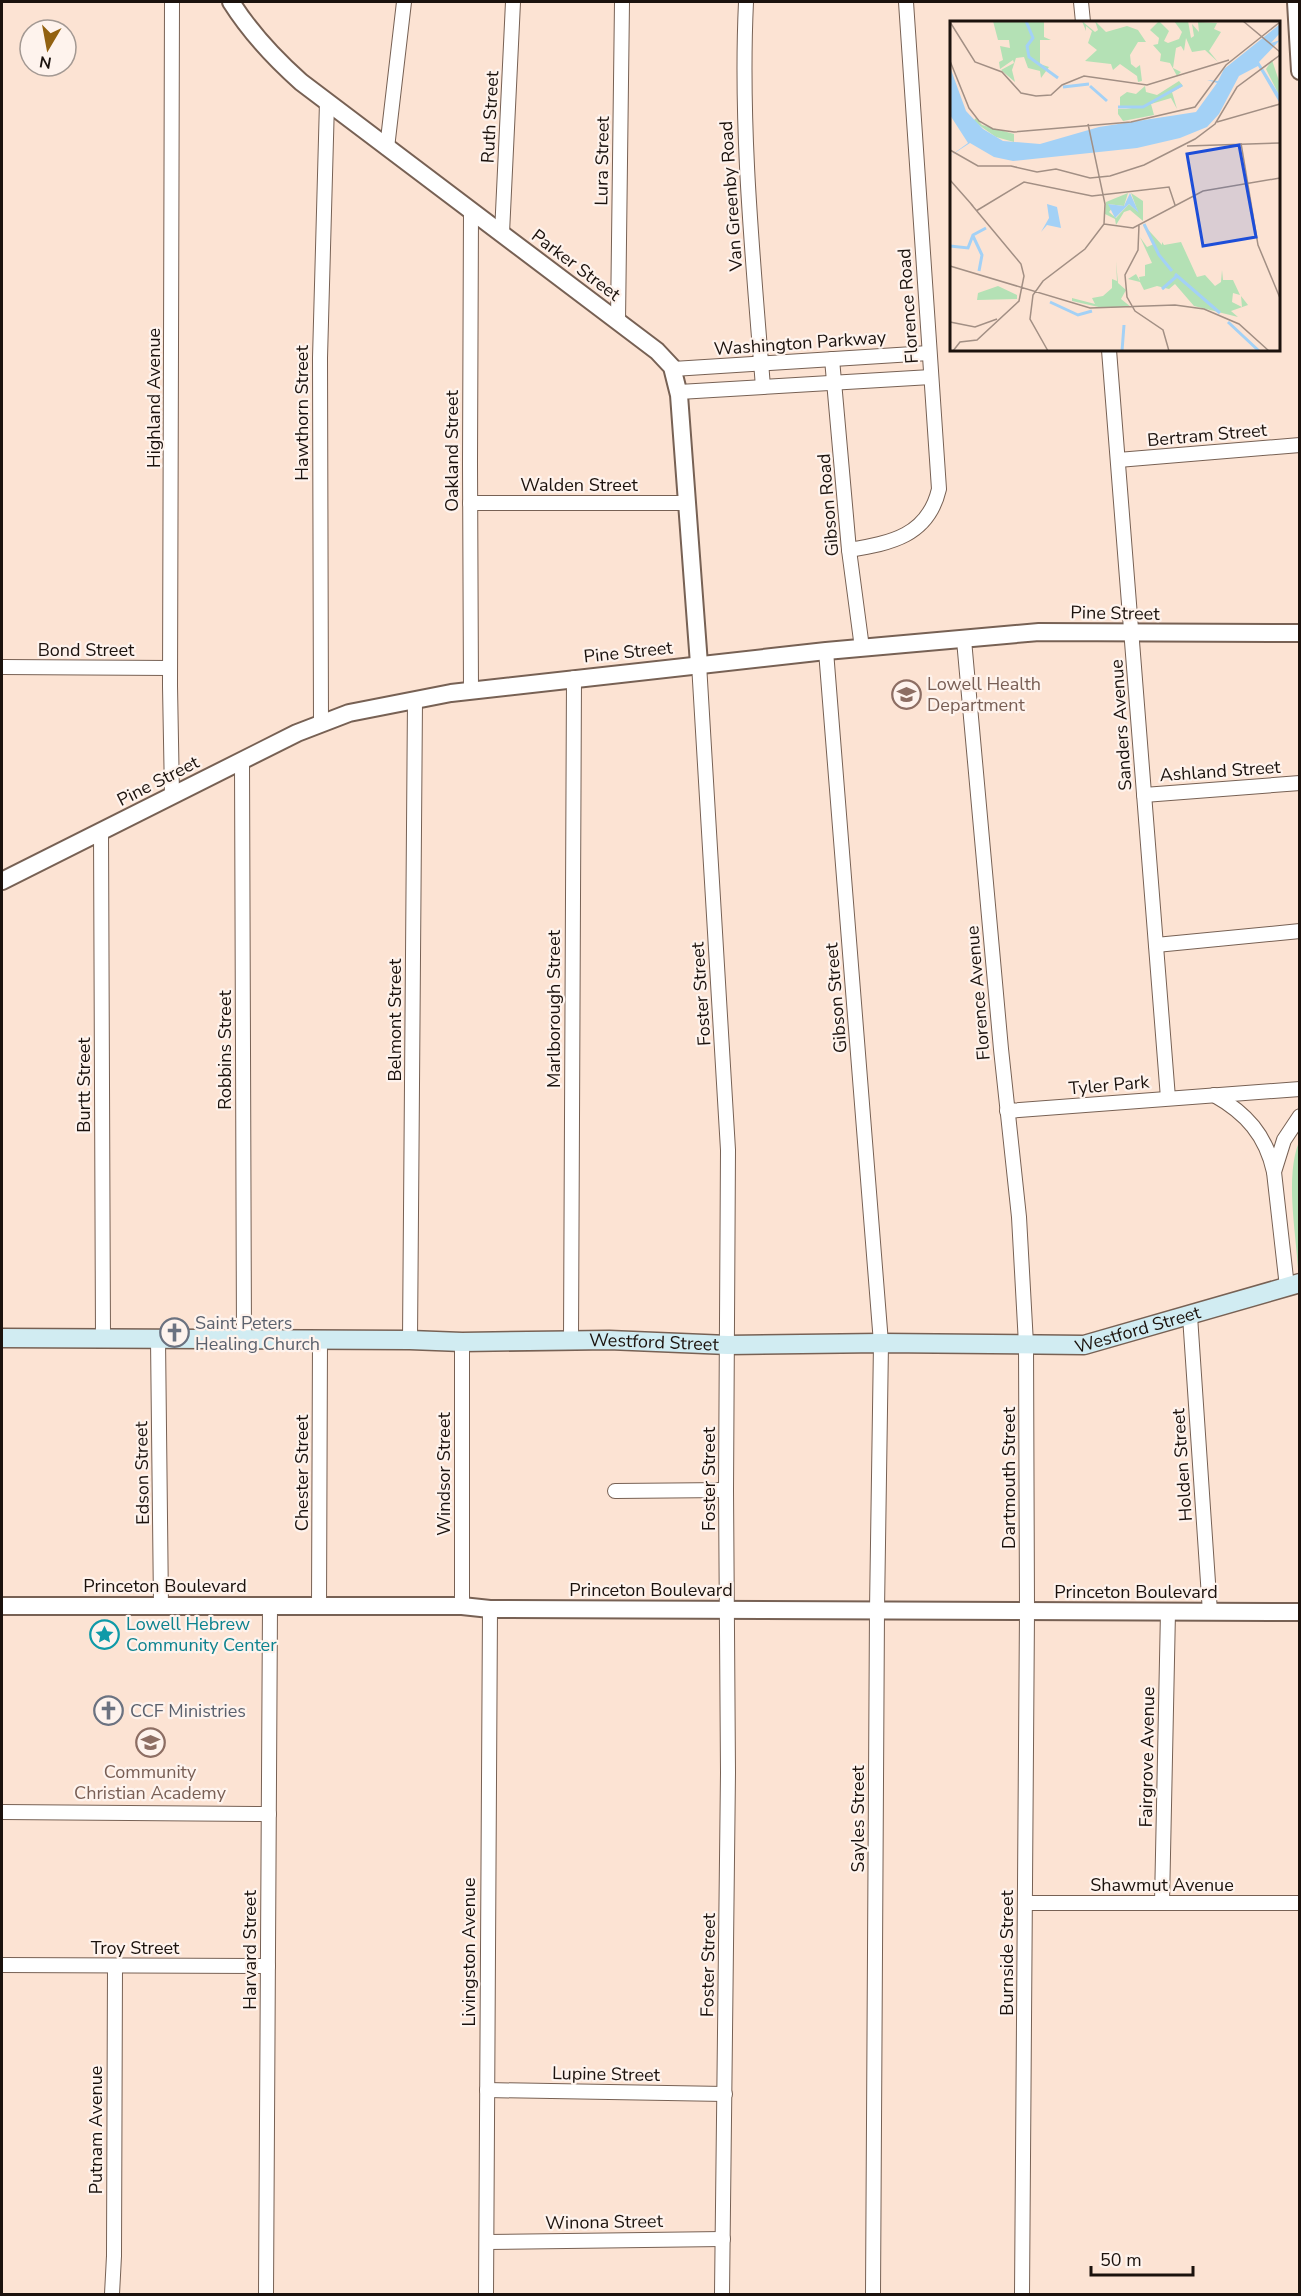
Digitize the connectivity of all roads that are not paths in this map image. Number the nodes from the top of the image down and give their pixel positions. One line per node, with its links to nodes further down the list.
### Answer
1 (172, 2): 38 (street, Highland Avenue)
2 (231, 2): 12 (street, Parker Street)
3 (404, 2): 13 (street)
4 (513, 2): 15 (street, Ruth Street)
5 (622, 2): 16 (street, Lura Street)
6 (746, 2): 20 (street, Van Greenby Road)
7 (906, 2): 18 (street, Florence Road)
8 (1082, 2): 10 (street)
9 (1296, 2): 11 (street)
10 (1083, 21)
11 (1299, 70)
12 (327, 102): 13 (street, Parker Street); 42 (street, Hawthorn Street)
13 (387, 148): 14 (street, Parker Street)
14 (471, 210): 15 (street, Parker Street); 28 (street, Oakland Street)
15 (502, 233): 16 (street, Parker Street)
16 (618, 321): 21 (street, Parker Street)
17 (1109, 351): 27 (street, Sanders Avenue)
18 (929, 353): 19 (street, Washington Parkway); 22 (street, Florence Road)
19 (832, 359): 20 (street, Washington Parkway); 23 (street, Gibson Road)
20 (761, 363): 21 (street, Washington Parkway); 24 (street, Van Greenby Road)
21 (673, 369): 25 (street, Parker Street)
22 (931, 377): 23 (street); 30 (street, Florence Road)
23 (835, 383): 24 (street); 30 (street, Gibson Road)
24 (763, 387): 25 (street)
25 (679, 392): 29 (street, Parker Street)
26 (1299, 445): 27 (street, Bertram Street)
27 (1118, 460): 31 (street, Sanders Avenue)
28 (470, 503): 29 (street, Walden Street); 40 (street, Oakland Street)
29 (687, 503): 36 (street, Parker Street)
30 (849, 550): 34 (street, Gibson Road)
31 (1131, 632): 32 (street, Pine Street); 33 (street, Pine Street); 46 (street, Sanders Avenue)
32 (1299, 633)
33 (964, 640): 34 (street, Pine Street); 54 (street, Florence Avenue)
34 (862, 648): 35 (street, Pine Street)
35 (826, 651): 36 (street, Pine Street); 67 (street, Gibson Street)
36 (699, 664): 39 (street, Pine Street); 69 (street, Foster Street)
37 (2, 667): 38 (street, Bond Street)
38 (170, 668): 45 (street, Highland Avenue)
39 (574, 678): 40 (street, Pine Street); 65 (street, Marlborough Street)
40 (471, 691): 41 (street, Pine Street)
41 (415, 700): 42 (street, Pine Street); 64 (street, Belmont Street)
42 (321, 723): 43 (street, Pine Street)
43 (242, 761): 45 (street, Pine Street); 62 (street, Robbins Street)
44 (1299, 783): 46 (street, Ashland Street)
45 (172, 795): 47 (street, Pine Street)
46 (1144, 795): 50 (street, Sanders Avenue)
47 (101, 831): 48 (street, Pine Street); 60 (street, Burtt Street)
48 (2, 881)
49 (1299, 931): 50 (street)
50 (1156, 945): 53 (street, Sanders Avenue)
51 (1299, 1089): 52 (street, Tyler Park)
52 (1214, 1095): 53 (street, Tyler Park); 56 (street)
53 (1168, 1098): 54 (street, Tyler Park)
54 (1007, 1111): 68 (street, Florence Avenue)
55 (1299, 1116): 56 (street)
56 (1274, 1172): 57 (street)
57 (1293, 1285): 58 (main road, Westford Street)
58 (1190, 1316): 68 (main road, Westford Street); 82 (street, Holden Street)
59 (2, 1338): 60 (main road, Westford Street)
60 (103, 1338): 61 (main road, Westford Street)
61 (158, 1339): 62 (main road, Westford Street); 73 (street, Edson Street)
62 (244, 1339): 63 (main road, Westford Street)
63 (320, 1339): 64 (main road, Westford Street); 75 (street, Chester Street)
64 (410, 1340): 66 (main road, Westford Street)
65 (571, 1340): 66 (main road, Westford Street); 69 (main road, Westford Street)
66 (462, 1342): 76 (street, Windsor Street)
67 (881, 1343): 68 (main road, Westford Street); 69 (main road, Westford Street); 79 (street, Sayles Street)
68 (1026, 1344): 80 (street, Dartmouth Street)
69 (728, 1345): 70 (street, Foster Street)
70 (726, 1490): 71 (street); 78 (street, Foster Street)
71 (615, 1491)
72 (2, 1606): 73 (street, Princeton Boulevard)
73 (161, 1606): 74 (street, Princeton Boulevard)
74 (270, 1606): 75 (street, Princeton Boulevard); 85 (street, Harvard Street)
75 (319, 1606): 76 (street, Princeton Boulevard)
76 (462, 1606): 77 (street, Princeton Boulevard)
77 (490, 1609): 78 (street, Princeton Boulevard); 92 (street, Livingston Avenue)
78 (727, 1610): 79 (street, Princeton Boulevard); 93 (street, Foster Street)
79 (877, 1610): 80 (street, Princeton Boulevard); 100 (street, Sayles Street)
80 (1027, 1611): 81 (street, Princeton Boulevard); 86 (street, Burnside Street)
81 (1168, 1611): 82 (street, Princeton Boulevard); 87 (street, Fairgrove Avenue)
82 (1210, 1612): 83 (street, Princeton Boulevard)
83 (1299, 1612)
84 (2, 1812): 85 (street)
85 (269, 1814): 91 (street, Harvard Street)
86 (1025, 1903): 87 (street, Shawmut Avenue); 101 (street, Burnside Street)
87 (1162, 1903): 88 (street, Shawmut Avenue)
88 (1299, 1903)
89 (2, 1965): 90 (street, Troy Street)
90 (115, 1966): 91 (street, Troy Street); 96 (street, Putnam Avenue)
91 (268, 1966): 97 (street, Harvard Street)
92 (487, 2090): 93 (street, Lupine Street); 95 (street, Livingston Avenue)
93 (724, 2094): 94 (street, Foster Street)
94 (723, 2239): 95 (street, Winona Street); 99 (street, Foster Street)
95 (487, 2242): 98 (street, Livingston Avenue)
96 (112, 2295)
97 (266, 2295)
98 (486, 2295)
99 (722, 2295)
100 (873, 2295)
101 (1022, 2295)

